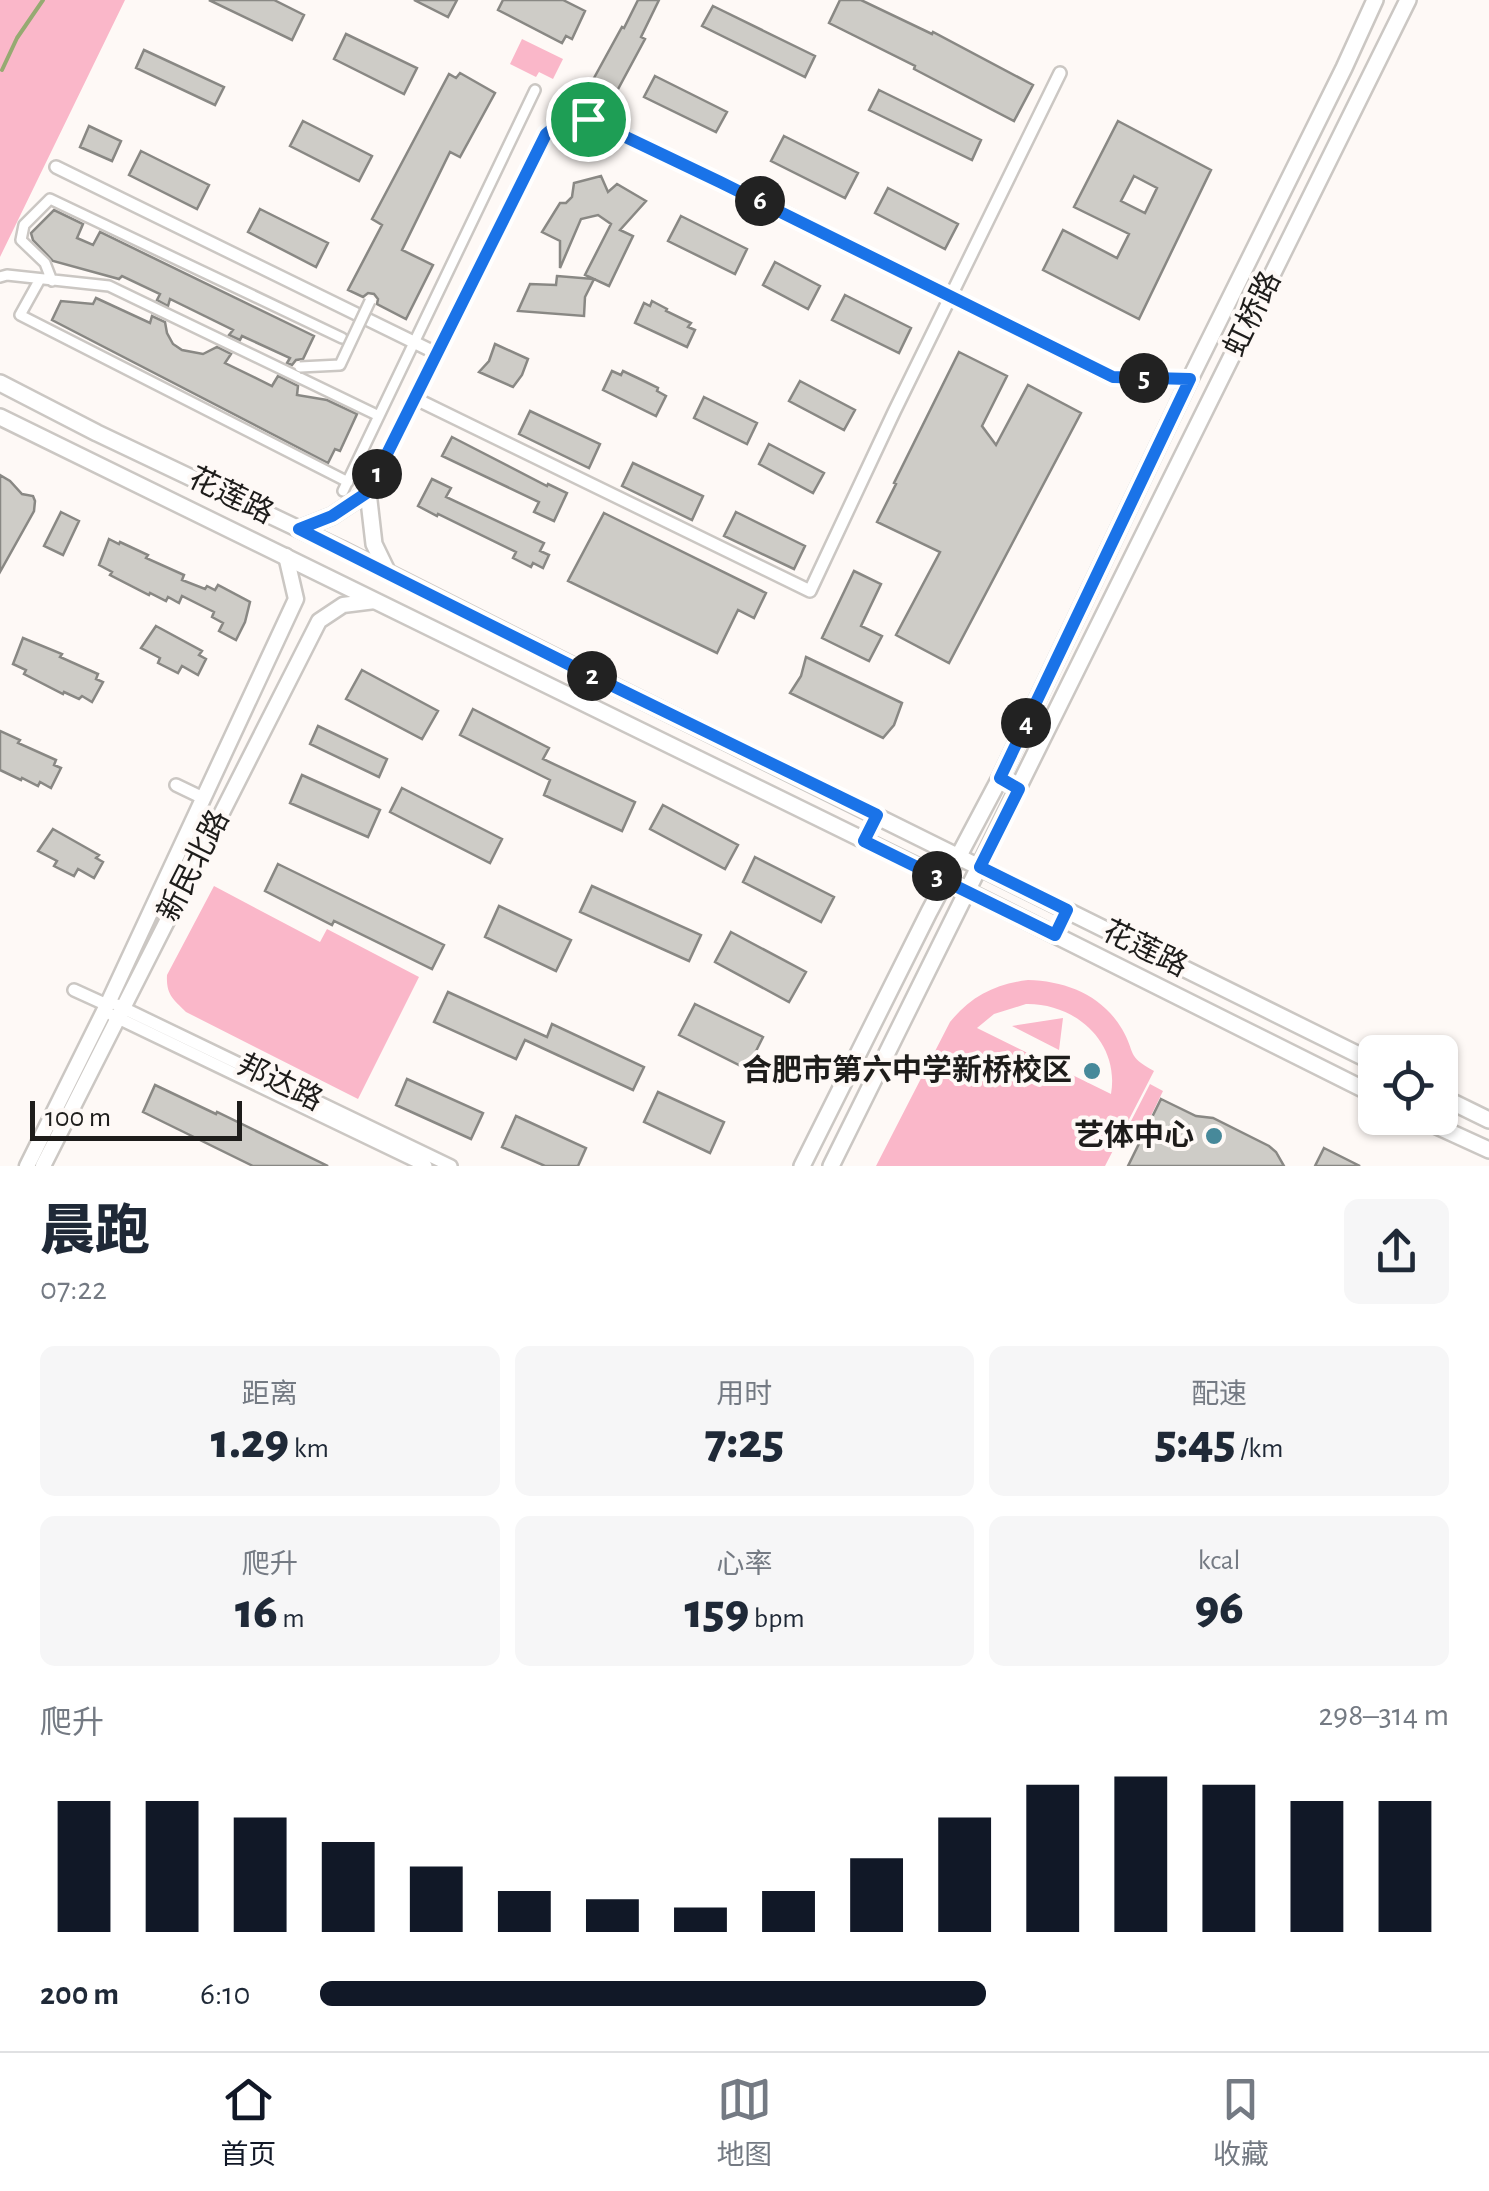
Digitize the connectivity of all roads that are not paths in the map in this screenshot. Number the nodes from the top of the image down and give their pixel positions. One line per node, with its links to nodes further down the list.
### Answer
1 (1375, 0): 3 (main road, 虹桥路)
2 (1408, 0): 5 (main road, 虹桥路)
3 (1344, 68): 5 (main road); 17 (main road, 虹桥路)
4 (1060, 74): 11 (street)
5 (1370, 78): 29 (main road, 虹桥路)
6 (535, 90): 14 (street)
7 (56, 167): 14 (street)
8 (0, 277): 9 (street)
9 (40, 279): 10 (street); 21 (street)
10 (52, 280): 13 (street); 21 (street)
11 (952, 296): 15 (street); 17 (street); 19 (street)
12 (370, 300): 16 (street, bridge)
13 (342, 338)
14 (414, 342): 15 (street); 21 (street)
15 (438, 354): 19 (street)
16 (300, 367)
17 (1190, 379): 27 (main road, 虹桥路)
18 (0, 382): 23 (main road, 花莲路)
19 (416, 400): 22 (street)
20 (0, 416): 24 (main road, 花莲路)
21 (380, 416)
22 (368, 492): 23 (main road); 25 (main road)
23 (299, 529): 25 (main road, 花莲路)
24 (286, 556): 26 (main road, 花莲路); 30 (street, 新民北路)
25 (388, 572): 31 (main road, 花莲路)
26 (375, 602): 32 (main road, 花莲路); 42 (street, 新民北路)
27 (1000, 778): 29 (main road); 33 (main road, 虹桥路)
28 (176, 785): 30 (street)
29 (1019, 789): 34 (main road, 虹桥路)
30 (203, 798): 42 (street, 新民北路)
31 (877, 815): 32 (main road); 33 (main road, 花莲路)
32 (864, 841): 35 (main road, 花莲路)
33 (960, 856): 34 (main road, 花莲路); 35 (main road, 虹桥路)
34 (980, 867): 36 (main road, 虹桥路); 37 (main road, 花莲路)
35 (946, 880): 36 (main road, 花莲路); 39 (main road, 虹桥路)
36 (967, 891): 38 (main road, 花莲路); 40 (main road, 虹桥路)
37 (1067, 910): 38 (main road); 43 (main road, 花莲路)
38 (1055, 935): 44 (main road, 花莲路)
39 (906, 959): 40 (main road); 53 (main road, 虹桥路)
40 (928, 970): 54 (main road, 虹桥路)
41 (74, 990): 42 (street)
42 (112, 1008): 49 (street, 新民北路); 50 (street, 新民北路); 51 (street, 邦达路); 52 (street, 邦达路)
43 (1358, 1055)
44 (1358, 1086)
45 (1458, 1105): 46 (main road)
46 (1489, 1120)
47 (1456, 1135): 48 (main road)
48 (1489, 1150)
49 (27, 1166)
50 (43, 1166)
51 (426, 1166)
52 (451, 1166)
53 (802, 1166)
54 (831, 1166)

